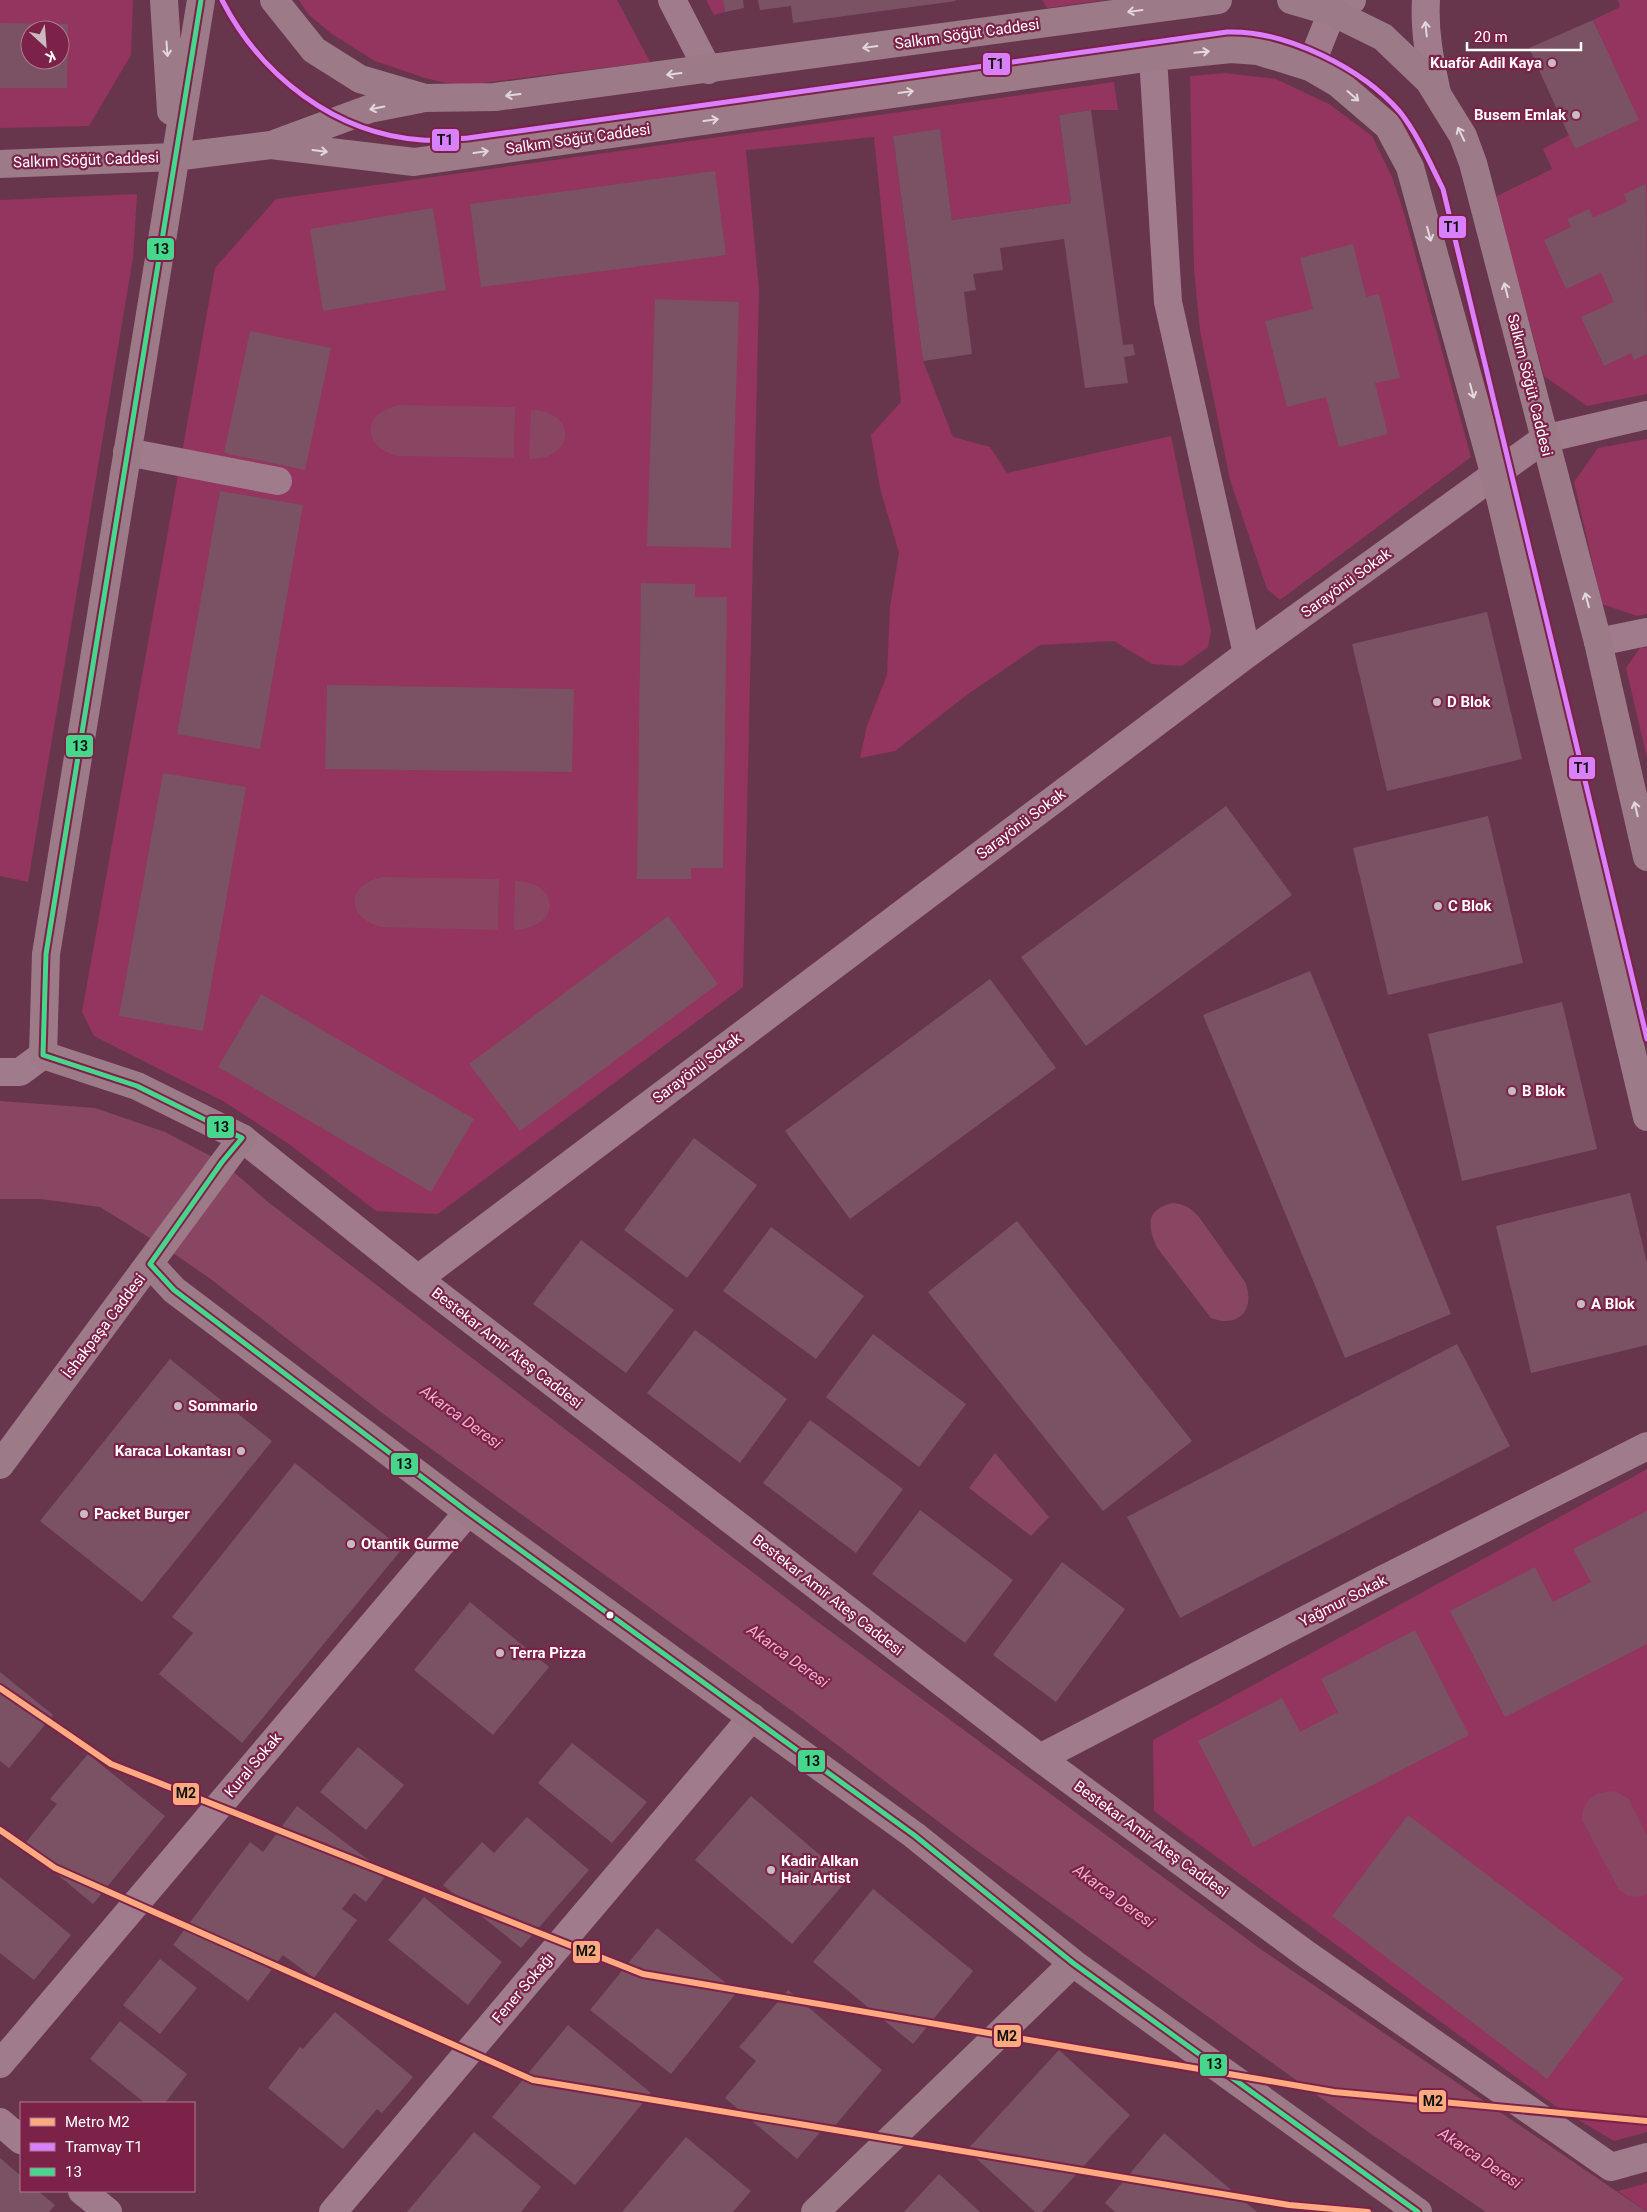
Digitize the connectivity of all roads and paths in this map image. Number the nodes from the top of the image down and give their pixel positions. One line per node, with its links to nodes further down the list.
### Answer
1 (164, 0): 15 (main road, one-way to 15)
2 (201, 0): 15 (main road)
3 (274, 0): 13 (main road, Salkım Söğüt Caddesi)
4 (672, 0): 11 (street)
5 (1218, 0): 11 (main road, Salkım Söğüt Caddesi, one-way to 11)
6 (1291, 0): 8 (main road, Salkım Söğüt Caddesi)
7 (1426, 0): 12 (street, one-way to 7)
8 (1336, 4): 10 (street); 12 (main road, Salkım Söğüt Caddesi)
9 (1153, 57): 10 (main road, Salkım Söğüt Caddesi, one-way to 10); 14 (main road, Salkım Söğüt Caddesi, one-way to 9); 24 (street)
10 (1310, 67): 20 (main road, Salkım Söğüt Caddesi, one-way to 20)
11 (708, 70): 13 (main road, Salkım Söğüt Caddesi, one-way to 13)
12 (1437, 93): 18 (main road, Salkım Söğüt Caddesi, one-way to 12)
13 (424, 98): 14 (main road, one-way to 14)
14 (271, 146): 15 (main road, Salkım Söğüt Caddesi)
15 (174, 157): 16 (main road, Salkım Söğüt Caddesi); 19 (main road)
16 (0, 164)
17 (1647, 416): 18 (street, Sarayönü Sokak)
18 (1544, 439): 20 (street, Sarayönü Sokak); 23 (main road, Salkım Söğüt Caddesi, one-way to 18)
19 (127, 452): 21 (street); 26 (main road)
20 (1495, 476): 24 (street, Sarayönü Sokak); 28 (main road, Salkım Söğüt Caddesi)
21 (278, 481)
22 (1647, 632): 23 (street)
23 (1598, 642): 25 (main road, Salkım Söğüt Caddesi, one-way to 23)
24 (1246, 654): 31 (street, Sarayönü Sokak)
25 (1647, 857)
26 (42, 1055): 27 (street); 29 (main road, Bestekar Amir Ateş Caddesi)
27 (0, 1072)
28 (1647, 1117)
29 (242, 1138): 30 (main road, İshakpaşa Caddesi); 31 (street, Bestekar Amir Ateş Caddesi)
30 (156, 1255): 33 (main road, İshakpaşa Caddesi); 34 (main road)
31 (418, 1279): 36 (street, Bestekar Amir Ateş Caddesi)
32 (1647, 1446): 36 (street, Yağmur Sokak)
33 (0, 1465)
34 (468, 1512): 35 (main road); 38 (street, Kural Sokak)
35 (752, 1717): 37 (main road); 44 (street, Fener Sokağı)
36 (1040, 1758): 41 (street, Bestekar Amir Ateş Caddesi)
37 (1073, 1963): 45 (main road); 46 (main road)
38 (0, 2064)
39 (0, 2122): 40 (street)
40 (20, 2139)
41 (1647, 2157)
42 (83, 2192): 43 (street)
43 (108, 2212)
44 (333, 2212)
45 (815, 2212)
46 (1418, 2212)

